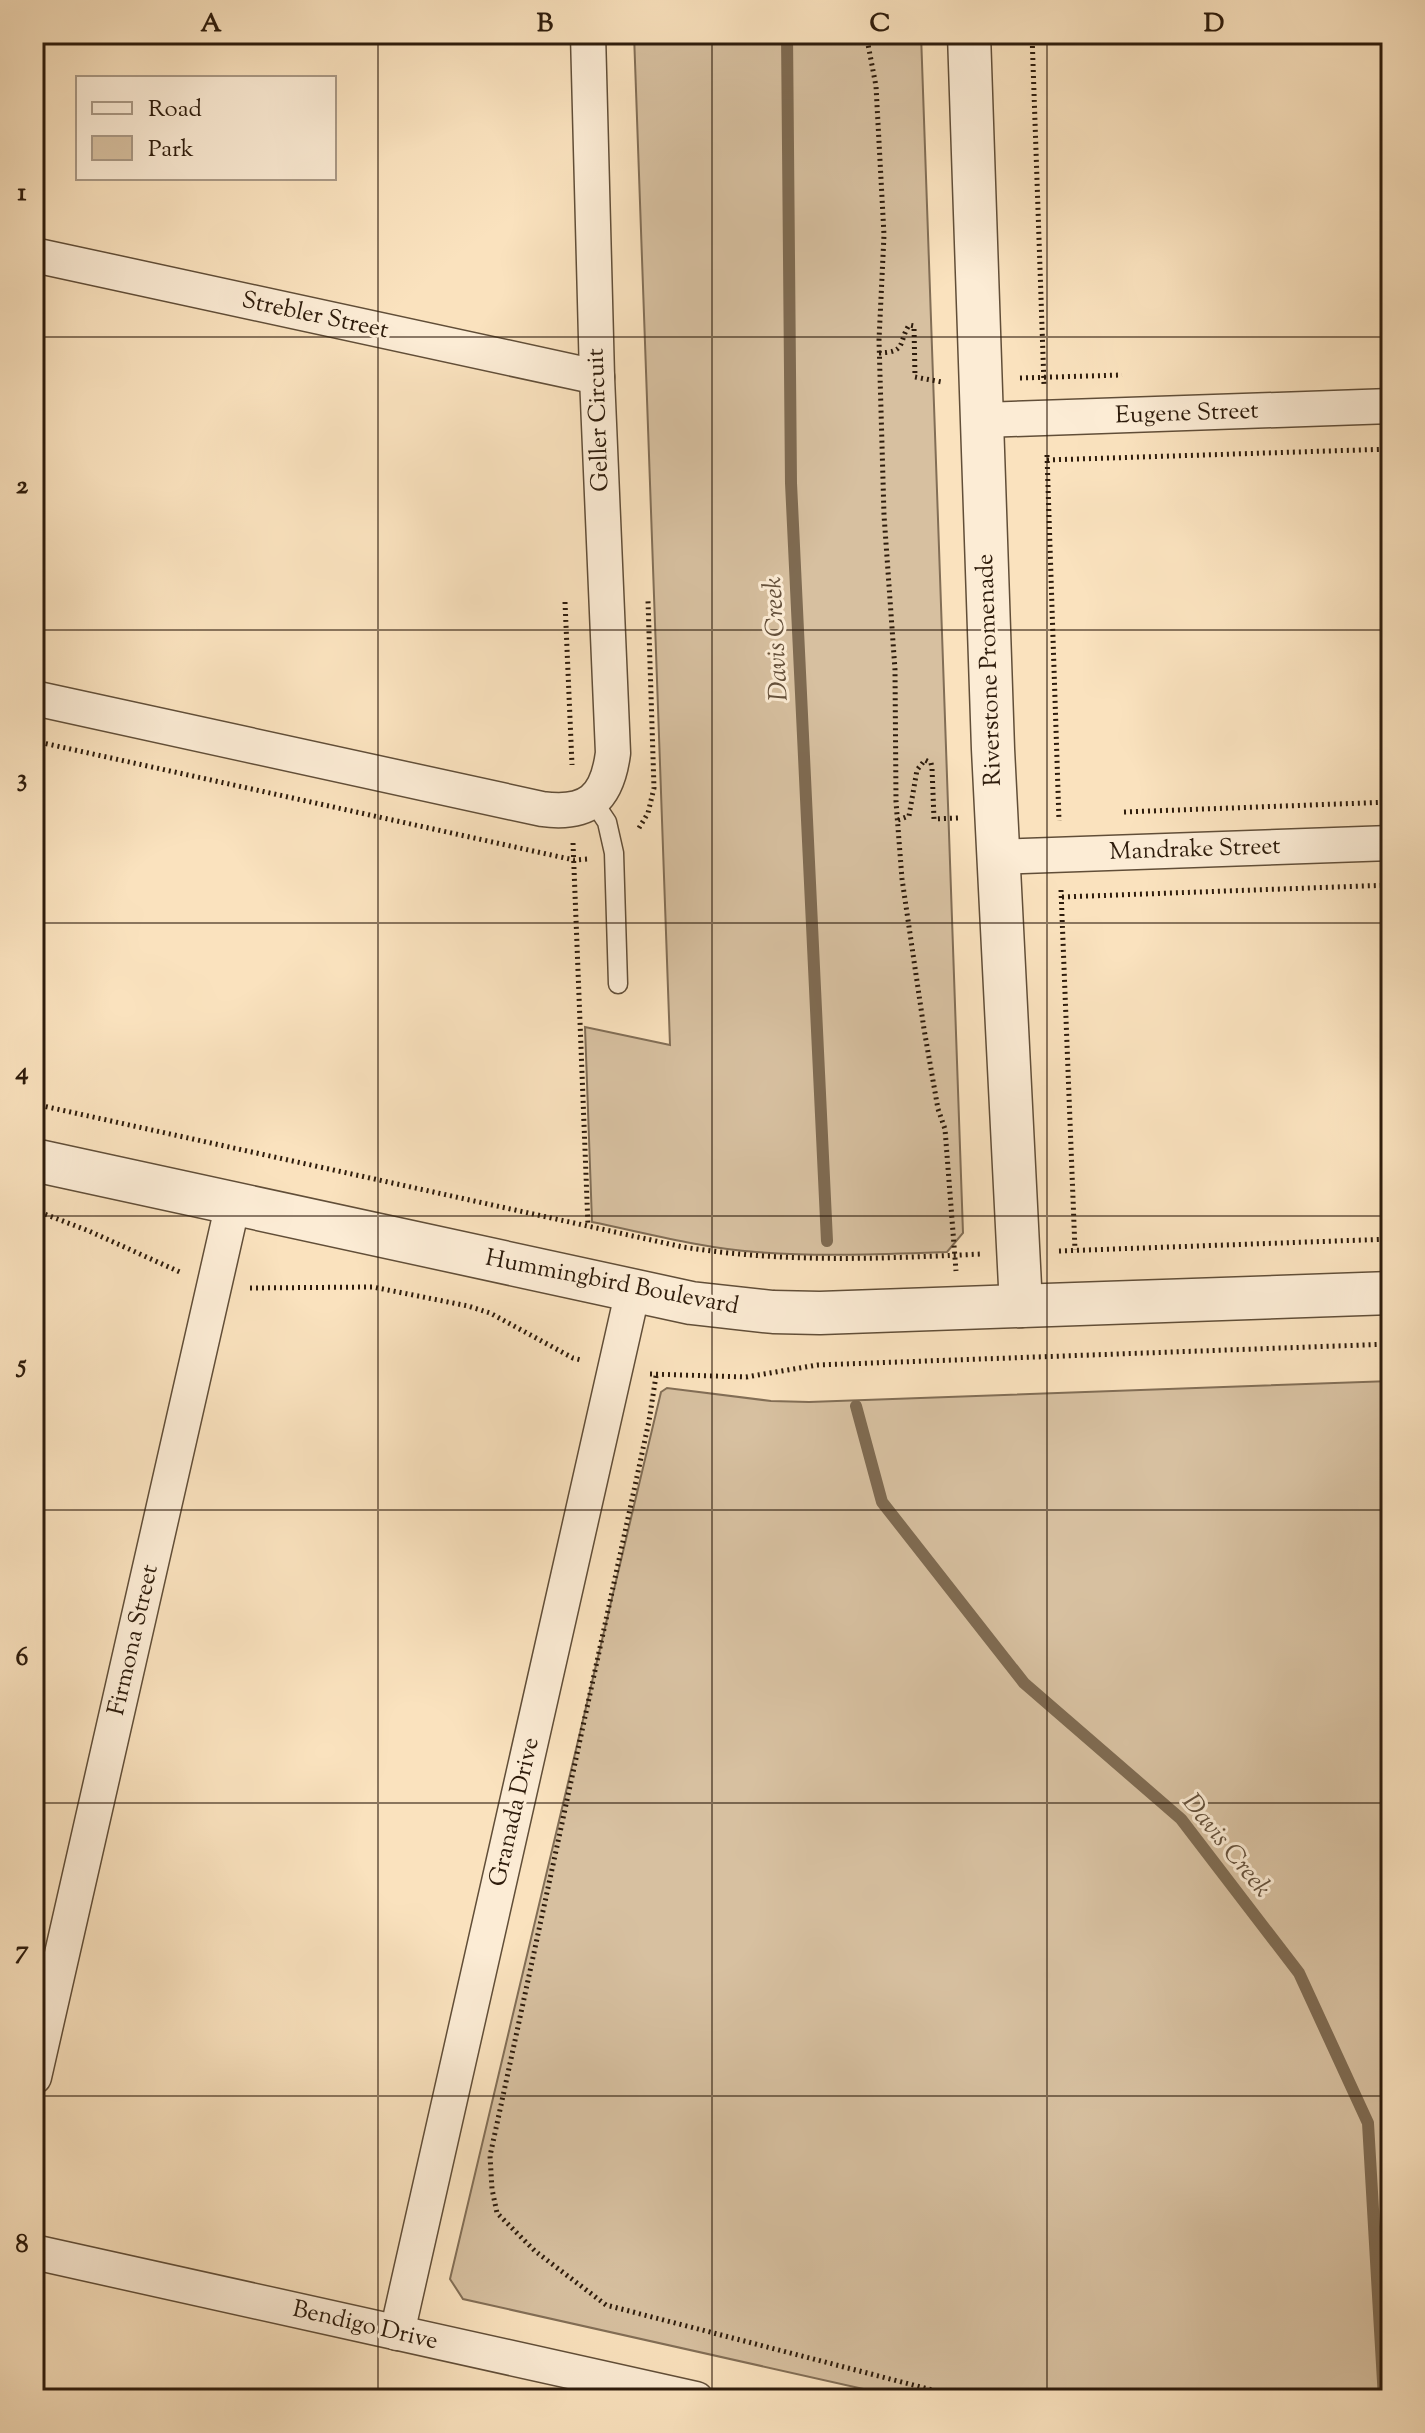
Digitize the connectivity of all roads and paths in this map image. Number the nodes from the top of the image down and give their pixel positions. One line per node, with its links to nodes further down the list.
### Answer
1 (588, 34): 6 (street, Geller Circuit)
2 (866, 34): 35 (path)
3 (969, 34): 9 (street, Riverstone Promenade)
4 (1032, 34): 8 (path)
5 (34, 255): 6 (street, Strebler Street)
6 (597, 377): 16 (street, Geller Circuit)
7 (1391, 406): 8 (street, Eugene Street)
8 (1046, 419): 9 (street, Eugene Street); 11 (path)
9 (983, 420): 22 (street, Riverstone Promenade)
10 (1391, 449): 11 (path)
11 (1047, 460): 18 (path)
12 (565, 602): 16 (path)
13 (34, 698): 16 (street)
14 (34, 741): 23 (path)
15 (1391, 802): 17 (path)
16 (582, 806): 23 (path); 26 (lane)
17 (1119, 813)
18 (1059, 815): 19 (path); 21 (path)
19 (1074, 815)
20 (1391, 843): 21 (street, Mandrake Street)
21 (1060, 855): 22 (street, Mandrake Street); 25 (path)
22 (998, 857): 34 (street, Riverstone Promenade)
23 (574, 860): 31 (path)
24 (1391, 885): 25 (path)
25 (1062, 897): 33 (path)
26 (618, 984)
27 (34, 1104): 31 (path)
28 (34, 1160): 29 (street, Hummingbird Boulevard)
29 (233, 1203): 38 (street, Hummingbird Boulevard); 43 (street, Firmona Street)
30 (34, 1210): 36 (path)
31 (588, 1226): 35 (path)
32 (1391, 1239): 33 (path)
33 (1075, 1250): 34 (path)
34 (1019, 1252): 35 (path); 40 (street, Riverstone Promenade)
35 (955, 1255)
36 (177, 1272)
37 (254, 1289): 42 (path)
38 (633, 1290): 40 (street, Hummingbird Boulevard); 45 (street, Granada Drive)
39 (1391, 1293): 40 (street, Hummingbird Boulevard)
40 (1021, 1306)
41 (1391, 1344): 47 (path)
42 (573, 1358)
43 (34, 2077)
44 (34, 2252): 45 (street, Bendigo Drive)
45 (397, 2333): 46 (street, Bendigo Drive)
46 (696, 2399)
47 (967, 2399)

